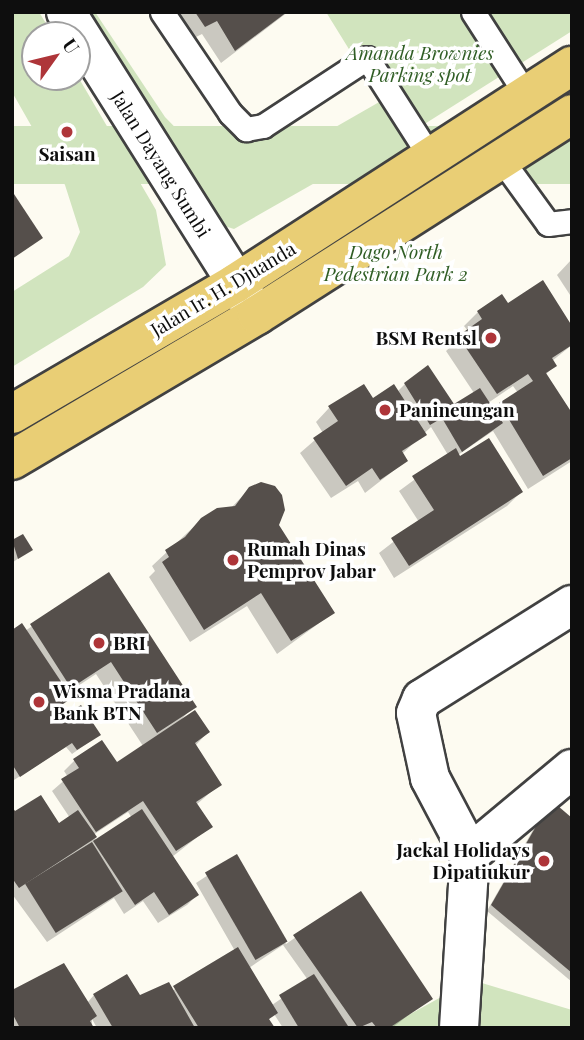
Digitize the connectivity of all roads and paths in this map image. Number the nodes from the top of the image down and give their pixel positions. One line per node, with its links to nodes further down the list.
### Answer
1 (66, 12): 10 (street, Jalan Dayang Sumbi)
2 (162, 12): 7 (lane)
3 (473, 12): 5 (lane)
4 (572, 66): 5 (main road, Jalan Ir. H. Djuanda)
5 (527, 96): 7 (main road, Jalan Ir. H. Djuanda)
6 (572, 114): 8 (main road, Jalan Ir. H. Djuanda)
7 (431, 158): 10 (main road, Jalan Ir. H. Djuanda)
8 (501, 159): 9 (lane); 11 (main road, Jalan Ir. H. Djuanda)
9 (572, 221)
10 (236, 283): 11 (street, Jalan Dayang Sumbi); 12 (main road, Jalan Ir. H. Djuanda)
11 (257, 315): 13 (main road, Jalan Ir. H. Djuanda)
12 (12, 415)
13 (12, 460)
14 (572, 605): 16 (street)
15 (572, 769): 16 (street)
16 (470, 854): 17 (street)
17 (459, 1028)

